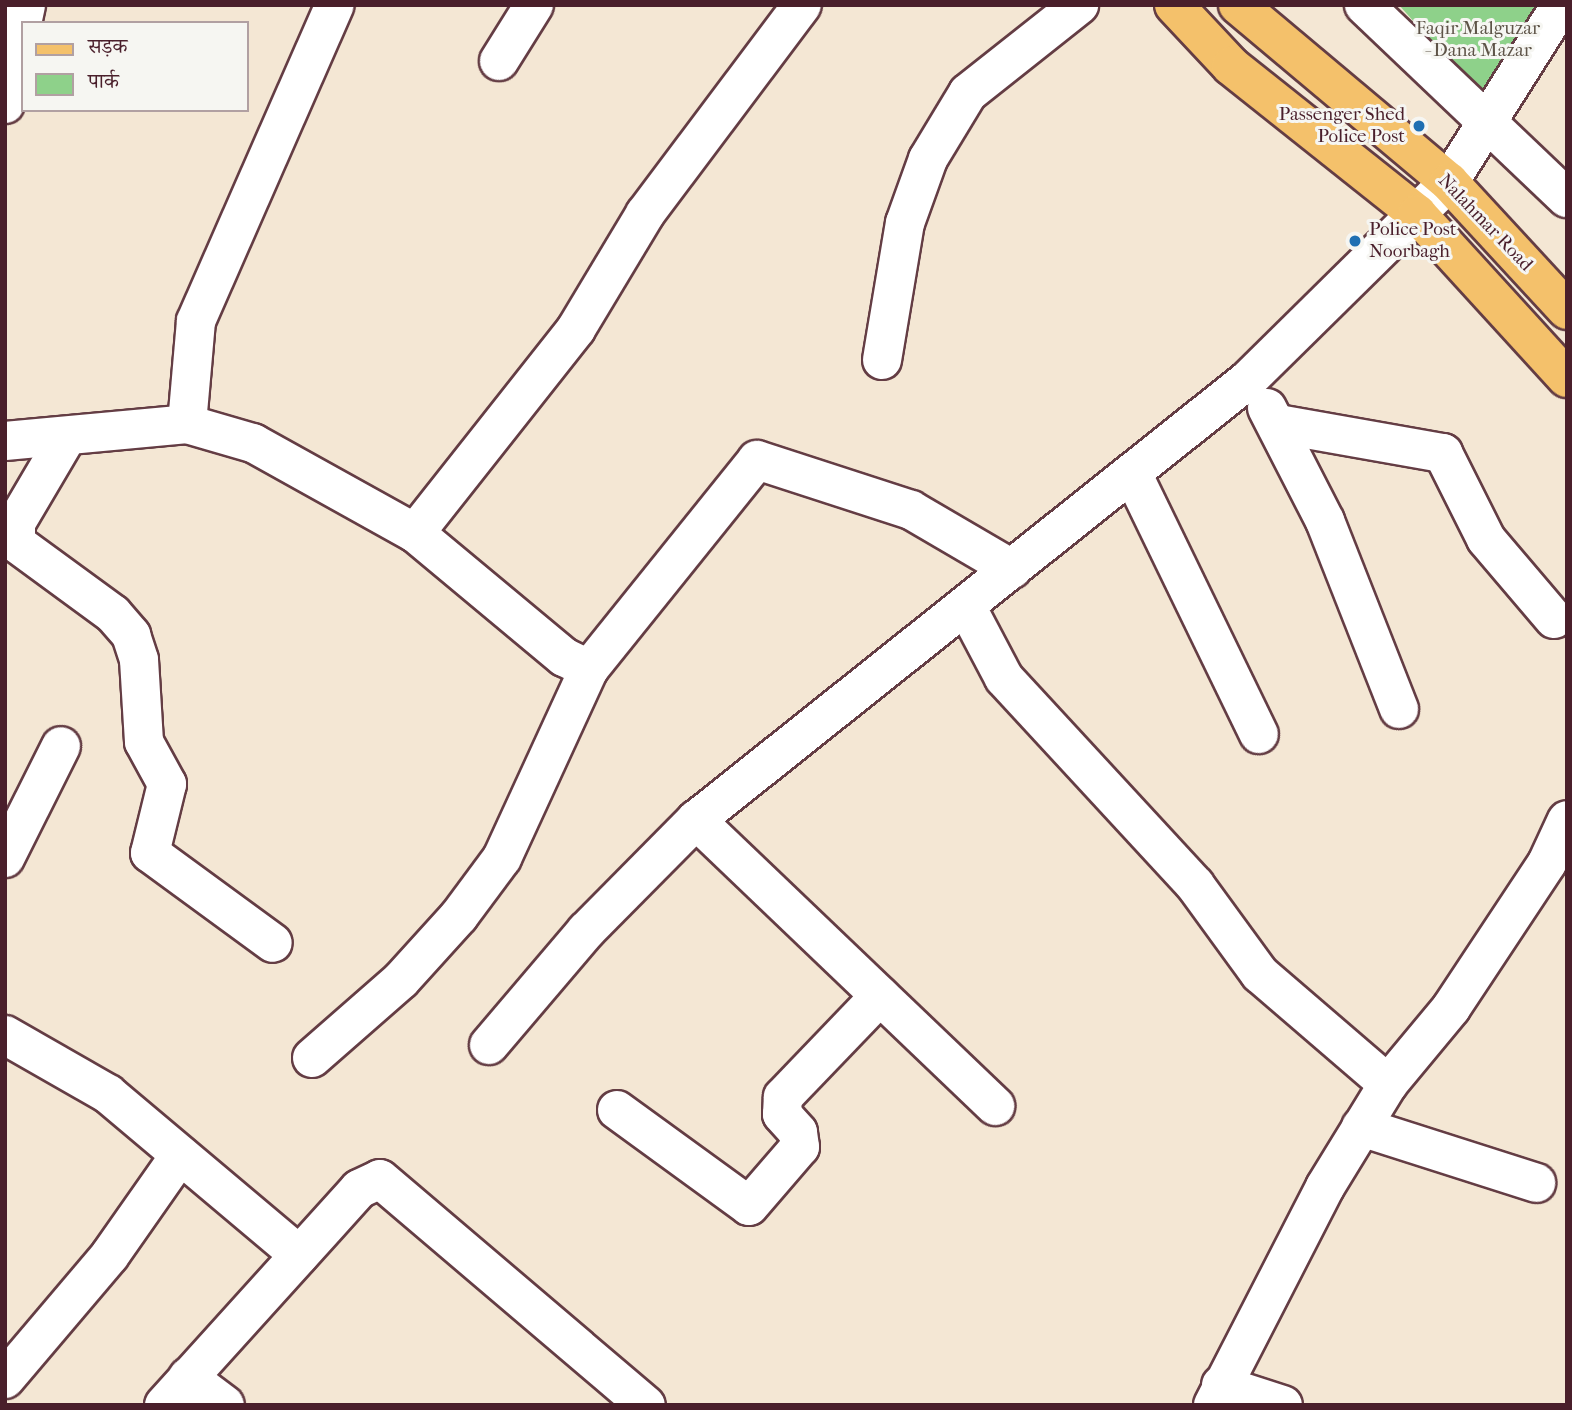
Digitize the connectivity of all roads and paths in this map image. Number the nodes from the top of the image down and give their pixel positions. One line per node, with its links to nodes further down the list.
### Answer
1 (335, 5): 20 (street)
2 (534, 5): 10 (street)
3 (802, 5): 25 (street)
4 (1079, 5): 17 (street)
5 (1174, 5): 15 (main road)
6 (1238, 5): 13 (main road, Nalahmar Road)
7 (1364, 5): 12 (street)
8 (1561, 5): 12 (street)
9 (21, 29): 11 (street)
10 (499, 61)
11 (5, 104)
12 (1488, 125): 13 (street); 14 (street)
13 (1449, 182): 15 (street); 16 (main road, Nalahmar Road)
14 (1567, 198)
15 (1417, 214): 18 (main road); 19 (street)
16 (1567, 310)
17 (882, 360)
18 (1567, 377)
19 (1248, 380): 21 (street); 24 (street)
20 (187, 424): 22 (street); 25 (street)
21 (1278, 424): 28 (street); 30 (street)
22 (66, 438): 23 (street); 36 (street)
23 (5, 441)
24 (1133, 475): 26 (street); 31 (street)
25 (415, 533): 29 (street)
26 (1012, 569): 27 (street); 29 (street)
27 (966, 606): 33 (street); 41 (street)
28 (1554, 619)
29 (589, 669): 40 (street)
30 (1399, 709)
31 (1259, 734)
32 (61, 746): 35 (street)
33 (695, 820): 37 (street); 39 (street)
34 (1567, 820): 41 (street)
35 (5, 858)
36 (273, 943)
37 (880, 996): 42 (street); 43 (street)
38 (5, 1035): 45 (street)
39 (489, 1045)
40 (312, 1058)
41 (1388, 1084): 44 (street)
42 (995, 1107)
43 (617, 1110)
44 (1361, 1127): 46 (street); 50 (street)
45 (180, 1155): 47 (street); 48 (street)
46 (1535, 1183)
47 (299, 1255): 49 (street); 52 (street)
48 (5, 1379)
49 (176, 1391): 51 (street)
50 (1217, 1395): 53 (street)
51 (225, 1405)
52 (646, 1405)
53 (1283, 1405)

